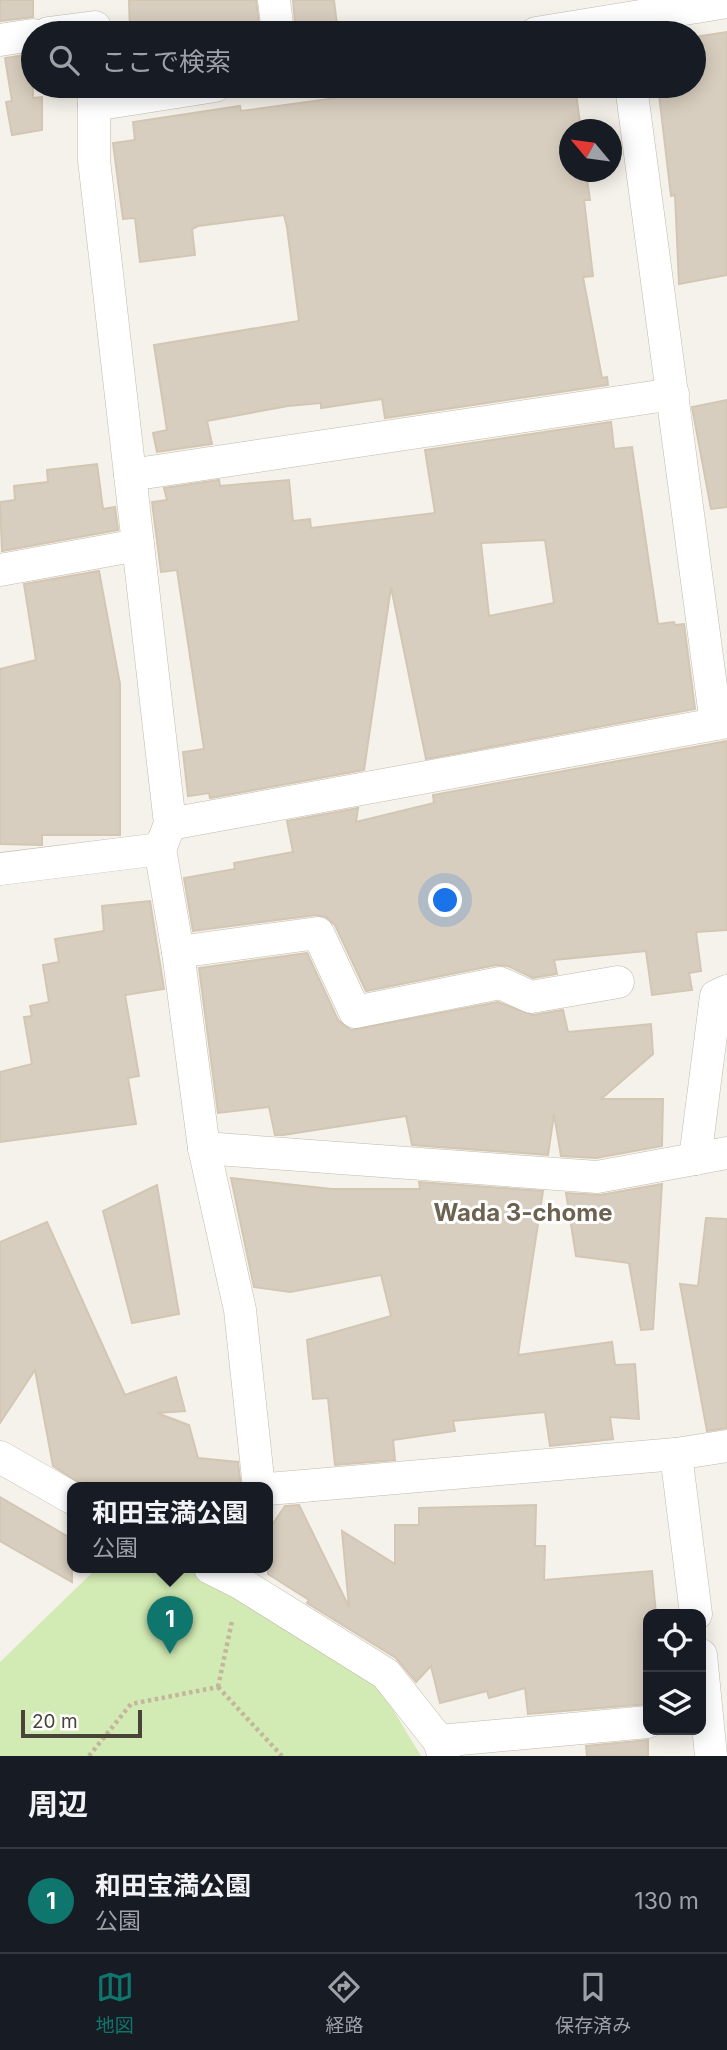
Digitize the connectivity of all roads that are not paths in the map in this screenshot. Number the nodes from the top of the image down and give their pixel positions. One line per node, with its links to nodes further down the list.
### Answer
1 (274, 0): 4 (street)
2 (727, 2): 3 (street)
3 (622, 18)
4 (277, 21)
5 (21, 37): 6 (street)
6 (0, 40)
7 (94, 98): 10 (street)
8 (633, 98): 9 (street)
9 (673, 394): 10 (street); 13 (street)
10 (130, 475): 11 (street)
11 (138, 545): 12 (street); 14 (street)
12 (0, 570)
13 (722, 723): 14 (street)
14 (165, 836): 15 (street); 16 (street)
15 (0, 869)
16 (178, 952): 17 (street); 19 (street)
17 (618, 982)
18 (727, 992): 21 (street)
19 (204, 1148): 21 (street); 25 (street)
20 (727, 1153): 21 (street)
21 (695, 1158)
22 (727, 1446): 23 (street)
23 (676, 1454): 26 (street); 29 (street)
24 (0, 1457): 27 (street)
25 (258, 1482)
26 (273, 1489)
27 (67, 1495)
28 (241, 1575): 33 (street)
29 (695, 1609)
30 (704, 1672): 31 (street)
31 (712, 1717): 34 (street)
32 (643, 1723): 33 (street)
33 (441, 1748)
34 (711, 1756)

